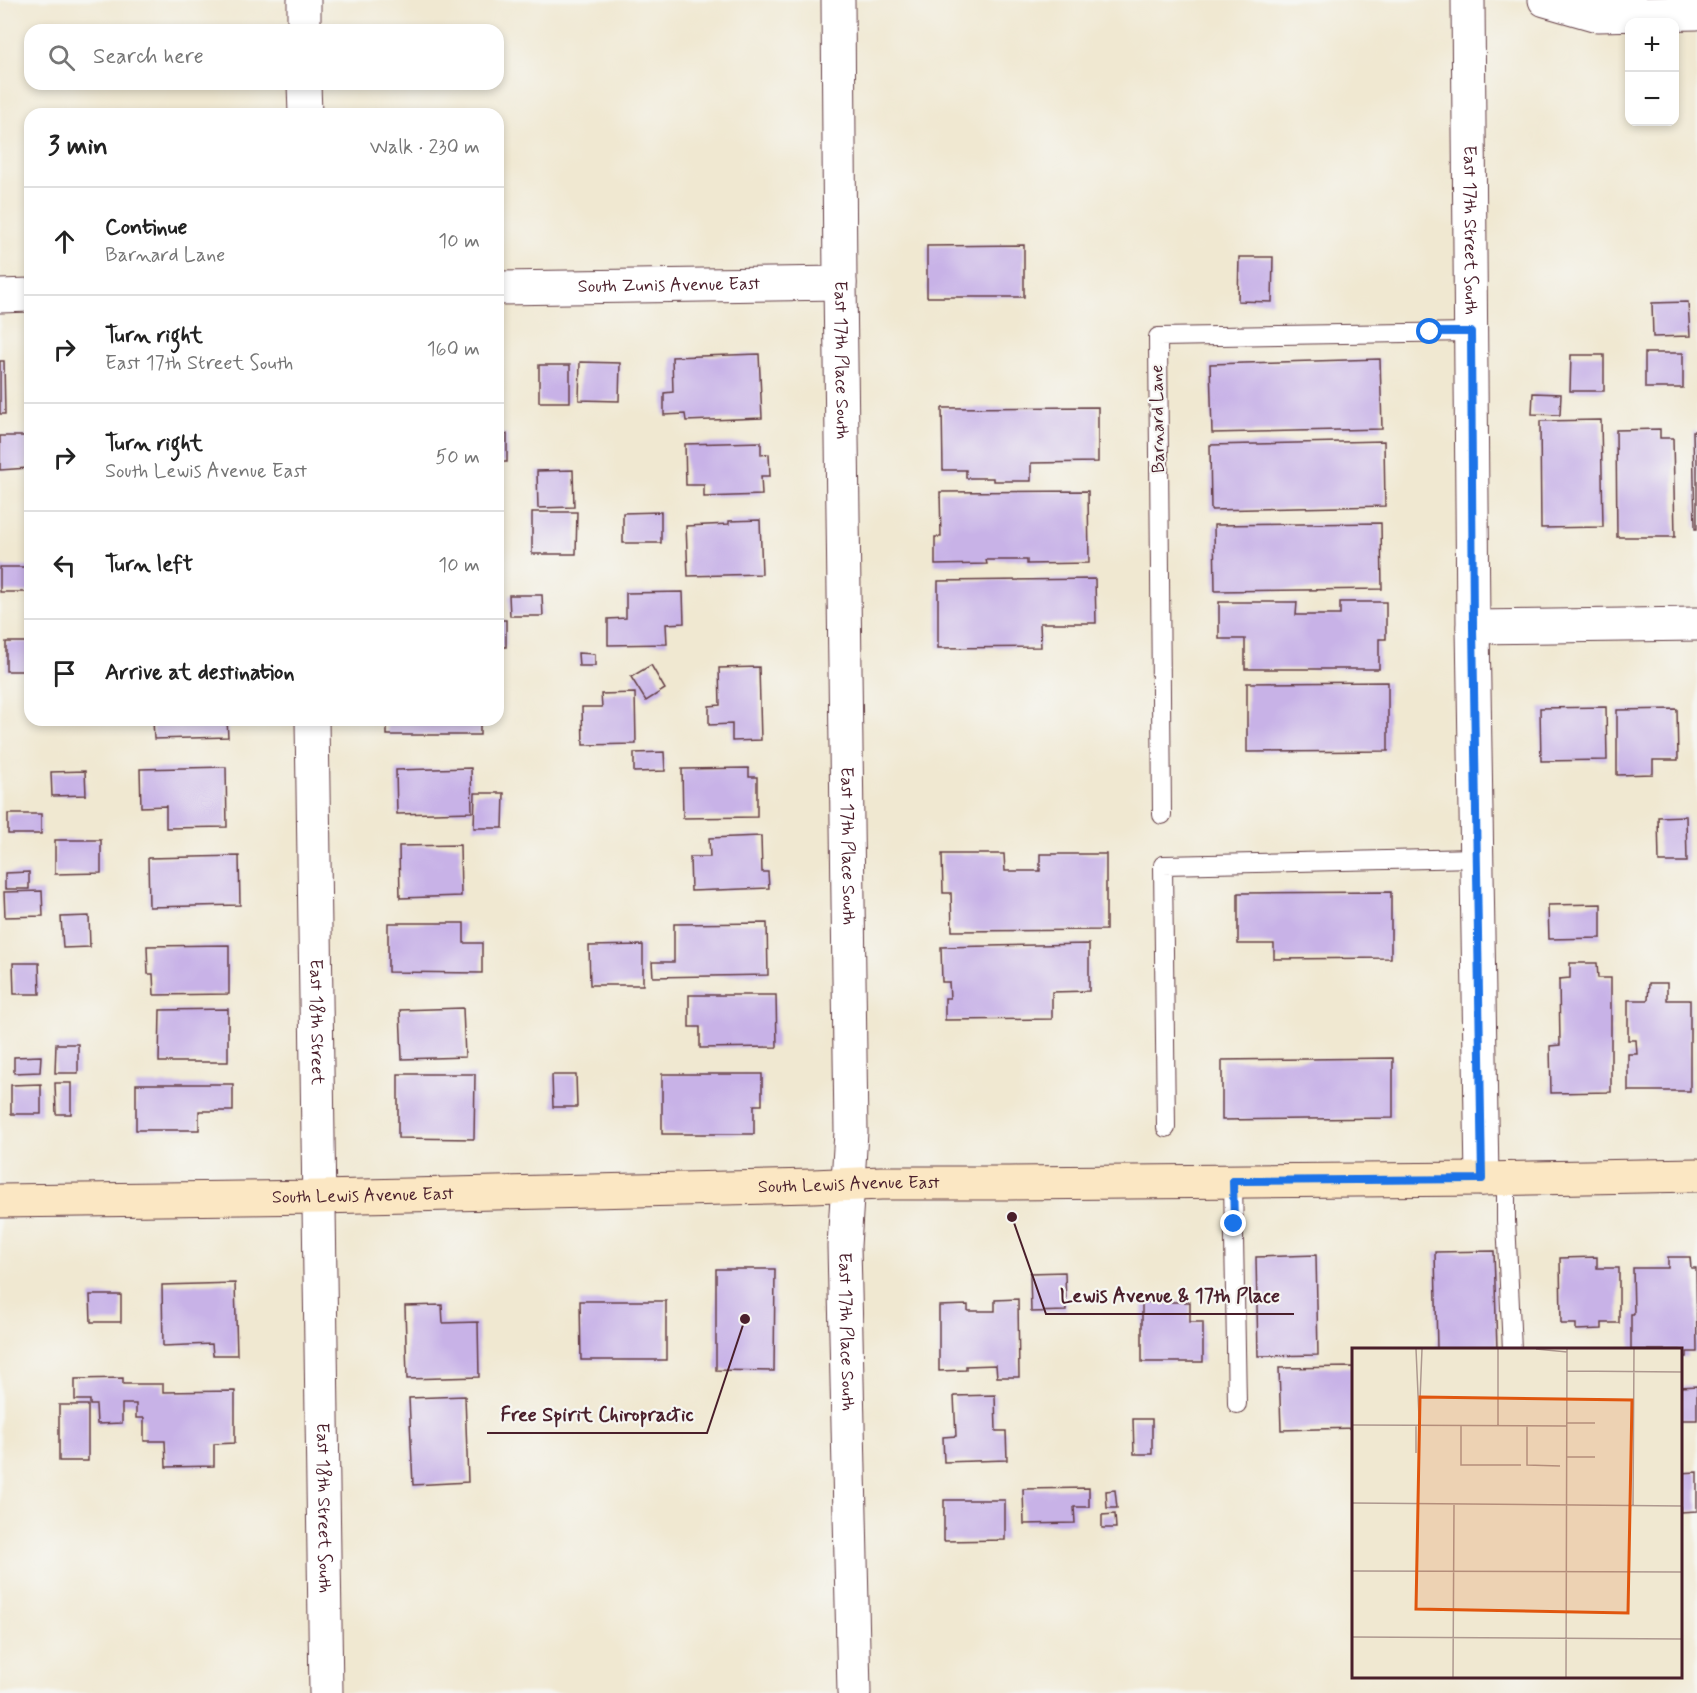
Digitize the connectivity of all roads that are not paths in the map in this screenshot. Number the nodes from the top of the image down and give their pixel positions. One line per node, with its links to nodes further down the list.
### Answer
1 (304, 0): 6 (street)
2 (838, 0): 9 (street, East 17th Place South)
3 (1468, 0): 13 (street, East 17th Street South)
4 (1545, 0): 5 (street)
5 (1697, 13)
6 (304, 24)
7 (304, 90): 8 (street)
8 (305, 108)
9 (840, 283): 10 (street, South Zunis Avenue East); 23 (street, East 17th Place South)
10 (504, 288)
11 (0, 296): 12 (street)
12 (24, 296)
13 (1471, 332): 15 (street, East 17th Street South); 17 (lane, Barnard Lane)
14 (1697, 624): 15 (street)
15 (1473, 627): 18 (street, East 17th Street South)
16 (312, 726): 24 (street, East 18th Street)
17 (1162, 814)
18 (1476, 858): 19 (lane); 21 (street, East 17th Street South)
19 (1166, 1128)
20 (1697, 1175): 21 (main road, South Lewis Avenue East)
21 (1494, 1179): 22 (main road, South Lewis Avenue East); 27 (lane)
22 (1233, 1181): 23 (main road, South Lewis Avenue East); 28 (lane)
23 (849, 1183): 24 (main road, South Lewis Avenue East); 30 (street, East 17th Place South)
24 (319, 1197): 25 (main road, South Lewis Avenue East); 26 (street, East 18th Street)
25 (0, 1201)
26 (321, 1323): 29 (street, East 18th Street South)
27 (1512, 1348)
28 (1237, 1404)
29 (326, 1693)
30 (854, 1693)

